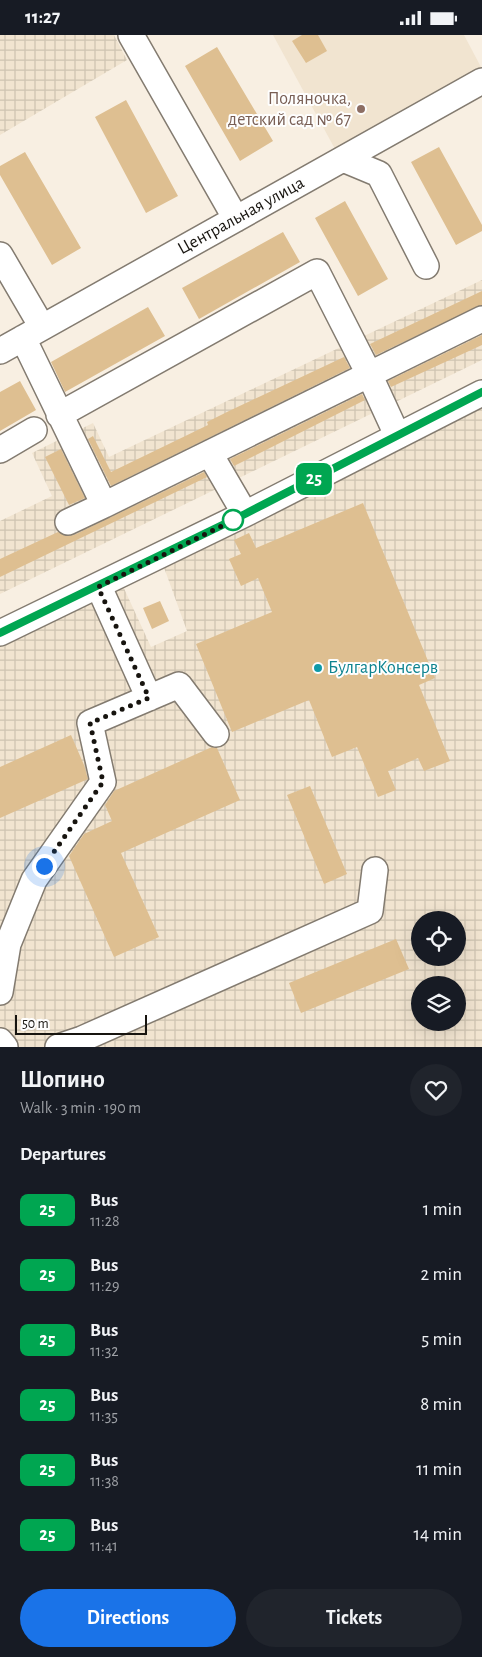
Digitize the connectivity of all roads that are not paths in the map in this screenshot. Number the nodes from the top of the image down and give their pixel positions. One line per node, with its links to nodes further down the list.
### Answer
1 (131, 35): 4 (street)
2 (482, 81): 3 (street, Центральная улица)
3 (343, 159): 4 (street, Центральная улица); 6 (street)
4 (236, 219): 8 (street, Центральная улица)
5 (0, 255): 8 (street)
6 (426, 266)
7 (482, 319): 10 (street)
8 (32, 333): 9 (street, Центральная улица); 12 (street)
9 (0, 351)
10 (370, 375): 12 (street); 14 (street); 16 (street)
11 (482, 393): 14 (street)
12 (59, 415): 17 (street)
13 (34, 430): 15 (street)
14 (398, 435): 18 (street)
15 (0, 450)
16 (210, 454): 17 (street); 18 (street)
17 (104, 505): 19 (street)
18 (245, 514): 20 (street)
19 (68, 522)
20 (98, 587): 21 (street); 22 (street)
21 (0, 633)
22 (149, 698): 23 (street); 25 (street)
23 (216, 734)
24 (375, 870): 28 (street)
25 (0, 992)
26 (0, 1041): 27 (street)
27 (5, 1047)
28 (58, 1047)

